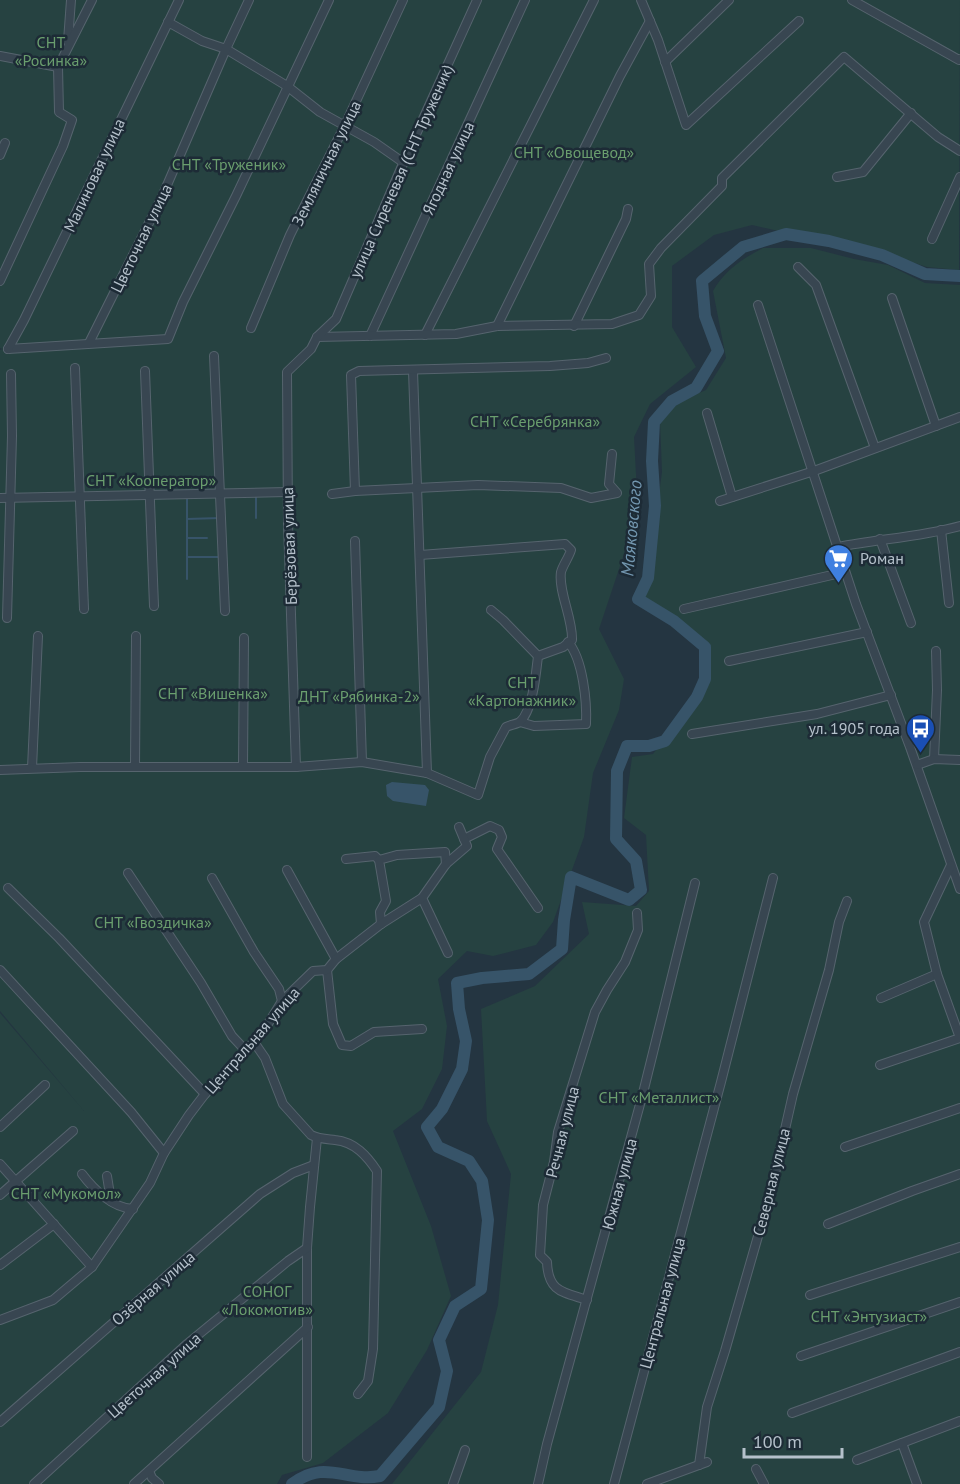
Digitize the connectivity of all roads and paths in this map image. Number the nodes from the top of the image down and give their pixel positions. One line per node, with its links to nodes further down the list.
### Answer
1 (71, 0): 16 (street)
2 (92, 0): 16 (street)
3 (179, 0): 15 (street, Малиновая улица)
4 (249, 0): 17 (street, Цветочная улица)
5 (329, 0): 22 (street)
6 (403, 0): 24 (street, Земляничная улица)
7 (477, 0): 28 (street, улица Сиреневая (СНТ Труженик))
8 (525, 0): 41 (street, Ягодная улица)
9 (594, 0): 40 (street)
10 (641, 0): 13 (street)
11 (729, 0): 20 (street)
12 (852, 0): 19 (street)
13 (650, 21): 20 (street); 37 (street)
14 (799, 21): 20 (street)
15 (168, 22): 17 (street); 43 (street, Малиновая улица)
16 (68, 46): 21 (street)
17 (226, 49): 22 (street); 43 (street, Цветочная улица)
18 (0, 56): 21 (street)
19 (959, 60)
20 (665, 62)
21 (58, 68): 34 (street)
22 (287, 86): 24 (street); 43 (street)
23 (911, 113): 26 (street); 29 (street); 38 (street)
24 (344, 127): 28 (street); 39 (street, Земляничная улица)
25 (5, 143): 27 (street)
26 (960, 151)
27 (0, 155)
28 (404, 163): 42 (street, улица Сиреневая (СНТ Труженик))
29 (837, 177)
30 (960, 177): 32 (street)
31 (628, 209): 38 (street)
32 (932, 239)
33 (798, 267): 53 (street)
34 (0, 281)
35 (891, 298): 52 (street)
36 (758, 305): 55 (street)
37 (497, 326): 38 (street); 40 (street)
38 (574, 326)
39 (251, 328)
40 (425, 335): 41 (street)
41 (370, 336): 42 (street)
42 (317, 337): 58 (street, Берёзовая улица)
43 (88, 343)
44 (214, 356): 59 (street)
45 (606, 358): 48 (street)
46 (75, 368): 62 (street)
47 (145, 371): 60 (street)
48 (413, 371): 56 (street); 57 (street)
49 (11, 374): 65 (street)
50 (707, 413): 63 (street)
51 (960, 417): 52 (street)
52 (936, 426): 53 (street)
53 (875, 448): 55 (street)
54 (612, 454): 56 (street)
55 (814, 471): 63 (street); 71 (street)
56 (417, 488): 57 (street); 72 (street)
57 (355, 491): 61 (street)
58 (287, 492): 59 (street); 99 (street, Берёзовая улица)
59 (221, 493): 60 (street); 79 (street)
60 (150, 494): 62 (street); 75 (street)
61 (332, 494)
62 (80, 496): 65 (street); 76 (street)
63 (732, 497): 66 (street)
64 (0, 498): 65 (street)
65 (10, 498): 80 (street)
66 (720, 501)
67 (960, 526): 68 (street)
68 (941, 530): 69 (street); 74 (street)
69 (880, 539): 71 (street); 81 (street)
70 (355, 541): 95 (street)
71 (838, 547): 73 (street)
72 (420, 555): 86 (street); 102 (street)
73 (845, 572): 77 (street); 82 (street)
74 (949, 603)
75 (154, 606)
76 (84, 609)
77 (684, 609)
78 (491, 610): 88 (street)
79 (225, 611)
80 (7, 618)
81 (911, 623)
82 (867, 632): 89 (street); 90 (street)
83 (38, 636): 100 (street)
84 (136, 636): 98 (street)
85 (244, 638): 97 (street)
86 (568, 642): 88 (street); 91 (street)
87 (936, 651): 93 (street)
88 (538, 657): 91 (street)
89 (729, 661)
90 (891, 695): 92 (street); 96 (street)
91 (520, 722): 102 (street)
92 (692, 734)
93 (934, 759): 94 (street); 96 (street)
94 (960, 760)
95 (362, 762): 99 (street); 102 (street)
96 (916, 765): 108 (street)
97 (243, 766): 98 (street); 99 (street)
98 (135, 767): 100 (street)
99 (296, 767)
100 (32, 768): 101 (street)
101 (0, 770)
102 (427, 773)
103 (459, 827): 104 (street)
104 (464, 839): 107 (street, Центральная улица); 118 (street)
105 (346, 859): 106 (street)
106 (379, 860): 107 (street); 120 (street)
107 (446, 864): 116 (street, Центральная улица)
108 (951, 865): 115 (street); 125 (street)
109 (287, 870): 122 (street)
110 (128, 873): 131 (street)
111 (212, 878): 127 (street)
112 (773, 878): 178 (street, Центральная улица)
113 (695, 883): 157 (street, Южная улица)
114 (8, 888): 134 (street)
115 (960, 889)
116 (422, 898): 120 (street, Центральная улица); 121 (street)
117 (846, 901): 179 (street, Северная улица)
118 (538, 908)
119 (637, 913): 157 (street, Речная улица)
120 (381, 924): 122 (street, Центральная улица)
121 (448, 953)
122 (336, 959): 124 (street, Центральная улица)
123 (0, 970): 140 (street)
124 (327, 970): 127 (street, Центральная улица); 128 (street)
125 (937, 974): 126 (street); 129 (street)
126 (881, 998)
127 (282, 1001): 130 (street, Центральная улица)
128 (422, 1029)
129 (960, 1038): 132 (street)
130 (254, 1042): 131 (street, Центральная улица); 138 (street)
131 (246, 1051): 134 (street, Центральная улица)
132 (880, 1065)
133 (45, 1085): 136 (street)
134 (205, 1094): 140 (street, Центральная улица)
135 (960, 1107): 139 (street)
136 (0, 1127)
137 (73, 1131): 146 (street)
138 (317, 1138): 142 (street); 163 (street)
139 (845, 1147)
140 (164, 1153): 149 (street, Центральная улица)
141 (0, 1164): 146 (street)
142 (314, 1165): 153 (street); 166 (street, Озёрная улица)
143 (82, 1174): 148 (street)
144 (960, 1174): 151 (street)
145 (107, 1176): 148 (street)
146 (16, 1181): 147 (street); 150 (street)
147 (0, 1195)
148 (111, 1201): 149 (street)
149 (133, 1209): 155 (street, Центральная улица)
150 (54, 1224): 154 (street); 155 (street)
151 (828, 1224)
152 (960, 1247): 156 (street)
153 (307, 1248): 160 (street); 173 (street, Цветочная улица)
154 (0, 1265)
155 (92, 1267): 159 (street, Центральная улица)
156 (810, 1295)
157 (587, 1300): 177 (street, Южная улица)
158 (960, 1302): 162 (street)
159 (0, 1320)
160 (308, 1328): 169 (street); 172 (street)
161 (960, 1352): 164 (street)
162 (801, 1356)
163 (358, 1394)
164 (792, 1413)
165 (960, 1421): 167 (street)
166 (0, 1422)
167 (902, 1443): 170 (street); 181 (street)
168 (465, 1450): 176 (street)
169 (307, 1457)
170 (857, 1460)
171 (756, 1469): 180 (street)
172 (149, 1471): 174 (street); 175 (street)
173 (34, 1484)
174 (134, 1484)
175 (159, 1484)
176 (453, 1484)
177 (538, 1484)
178 (614, 1484)
179 (647, 1484)
180 (764, 1484)
181 (916, 1484)

